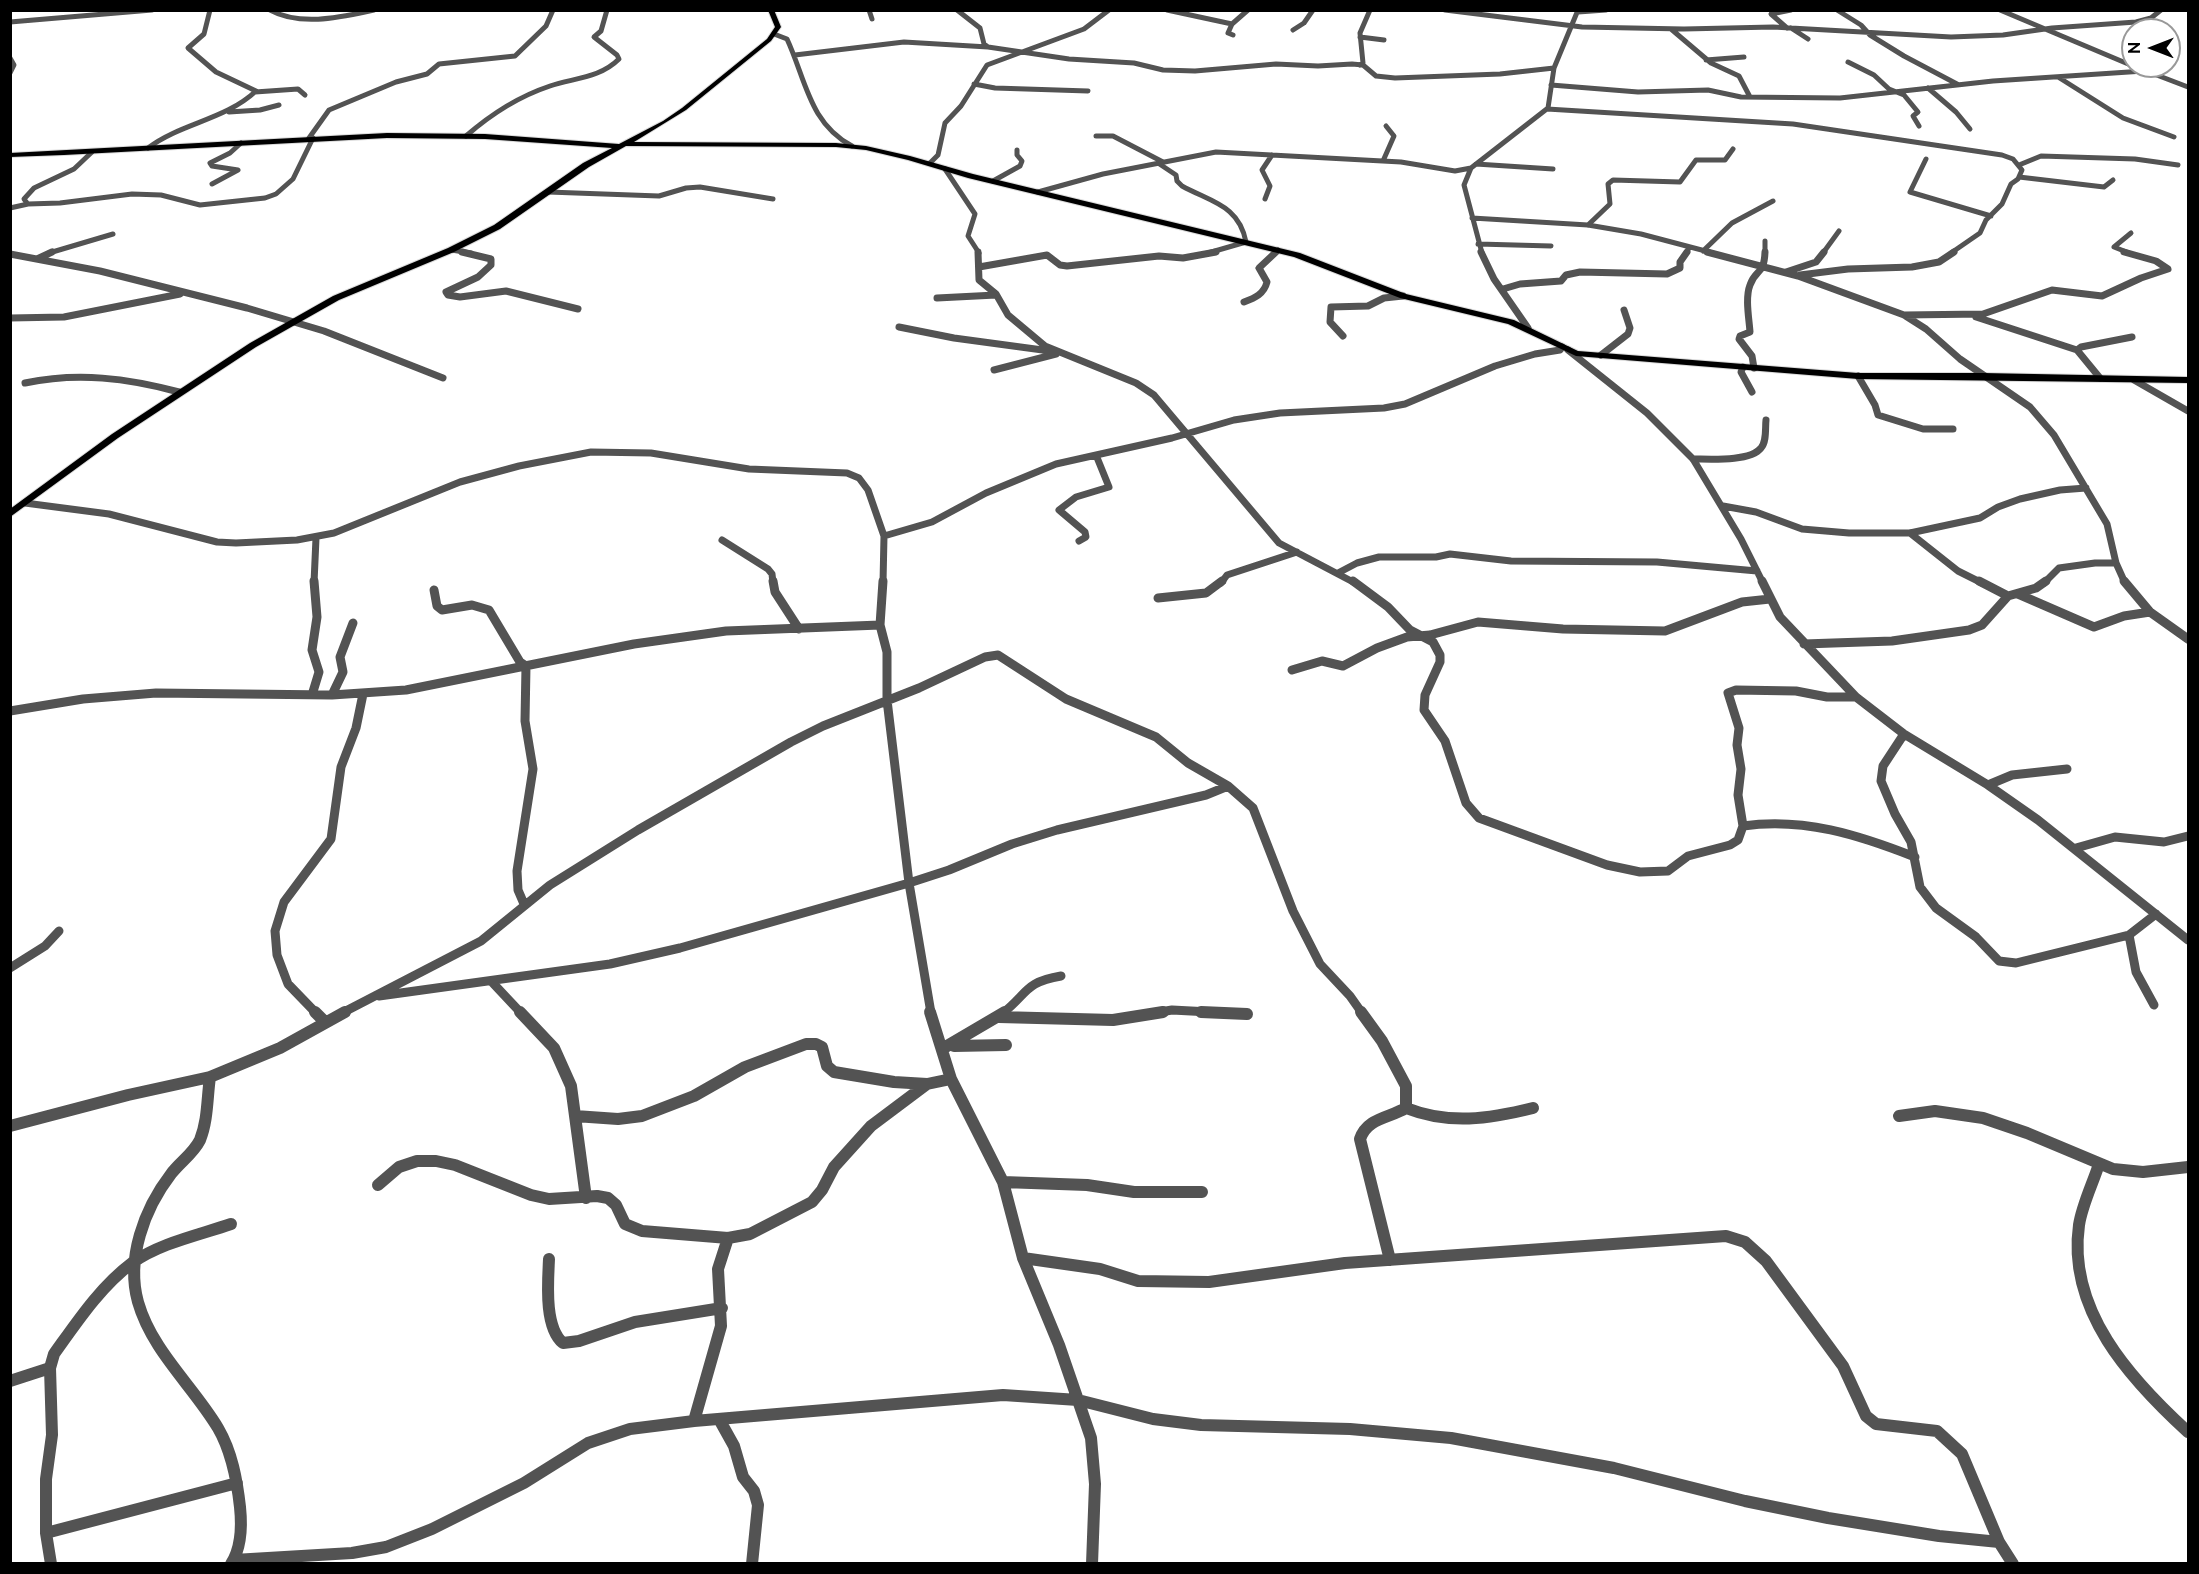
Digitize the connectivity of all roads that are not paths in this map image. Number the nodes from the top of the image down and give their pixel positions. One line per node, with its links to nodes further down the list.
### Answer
1 (152, 10): 27 (street)
2 (210, 10): 60 (street)
3 (270, 10): 25 (street)
4 (374, 10): 25 (street)
5 (553, 10): 73 (street)
6 (607, 10): 70 (street)
7 (779, 10): 22 (street)
8 (869, 10): 26 (street)
9 (957, 10): 40 (street)
10 (1109, 10): 41 (street)
11 (1167, 10): 28 (street)
12 (1248, 10): 28 (street)
13 (1313, 10): 32 (street)
14 (1370, 10): 37 (street)
15 (1445, 10): 24 (street)
16 (1606, 10): 23 (street)
17 (1791, 10): 30 (street)
18 (1837, 10): 34 (street)
19 (2000, 10): 33 (street)
20 (2162, 10): 33 (street)
21 (321, 11): 25 (street)
22 (771, 11): 35 (main road)
23 (1578, 11): 29 (street)
24 (1474, 13): 29 (street)
25 (318, 18)
26 (872, 19)
27 (10, 22)
28 (1232, 24): 36 (street)
29 (1573, 26): 31 (street); 49 (street)
30 (1789, 28): 31 (street); 34 (street); 38 (street)
31 (1671, 29): 45 (street)
32 (1293, 30)
33 (2043, 30): 34 (street); 46 (street)
34 (1868, 33): 55 (street)
35 (774, 34): 42 (street); 75 (main road)
36 (1233, 35)
37 (1360, 37): 39 (street); 48 (street)
38 (1808, 39)
39 (1384, 40)
40 (988, 47): 41 (street); 42 (street)
41 (1020, 51): 48 (street); 54 (street)
42 (795, 55): 76 (street)
43 (1744, 57): 45 (street)
44 (10, 58): 50 (street)
45 (1706, 60): 63 (street)
46 (2121, 61)
47 (1848, 62): 59 (street)
48 (1360, 65): 49 (street)
49 (1554, 68): 56 (street)
50 (10, 73)
51 (2121, 73): 52 (street)
52 (2058, 77): 55 (street); 72 (street)
53 (2163, 78): 57 (street)
54 (974, 84): 61 (street); 85 (street)
55 (1959, 84): 58 (street)
56 (1551, 85): 63 (street); 65 (street)
57 (2188, 87)
58 (1928, 88): 59 (street); 69 (street)
59 (1894, 91): 63 (street); 68 (street)
60 (255, 92): 62 (street); 66 (street)
61 (1088, 92)
62 (305, 95)
63 (1750, 97)
64 (279, 105): 66 (street)
65 (1547, 109): 87 (street); 89 (street)
66 (229, 112): 77 (street)
67 (1386, 126): 84 (street)
68 (1919, 126)
69 (1970, 129)
70 (466, 136): 73 (main road); 75 (main road)
71 (1096, 136): 86 (street)
72 (2174, 137)
73 (311, 138): 74 (main road); 101 (street)
74 (241, 142): 77 (main road); 95 (street)
75 (622, 145): 76 (main road); 96 (main road)
76 (852, 146): 85 (main road)
77 (147, 148): 80 (main road)
78 (1733, 149): 105 (street)
79 (1017, 150): 94 (street)
80 (92, 152): 81 (main road); 101 (street)
81 (10, 155)
82 (1272, 155): 84 (street); 86 (street); 99 (street)
83 (1926, 159): 103 (street)
84 (1383, 161): 89 (street)
85 (930, 163): 90 (main road)
86 (1160, 163): 97 (street); 110 (street)
87 (2019, 165): 88 (street); 92 (street)
88 (2178, 165)
89 (1474, 166): 91 (street); 104 (street)
90 (945, 169): 94 (main road); 120 (street)
91 (1553, 169)
92 (2019, 177): 93 (street); 103 (street)
93 (2113, 180)
94 (993, 181): 97 (main road)
95 (213, 184)
96 (548, 192): 98 (street); 114 (main road)
97 (1038, 192): 110 (main road)
98 (773, 199)
99 (1265, 199)
100 (1773, 201): 116 (street)
101 (27, 203): 102 (street)
102 (10, 208)
103 (1991, 216): 122 (street)
104 (1472, 218): 105 (street); 111 (street)
105 (1588, 225): 113 (street)
106 (1839, 231): 121 (street)
107 (2131, 233): 132 (street)
108 (113, 234): 118 (street)
109 (1765, 241): 119 (street)
110 (1246, 242): 115 (main road); 120 (street)
111 (1478, 244): 112 (street); 123 (street)
112 (1551, 246)
113 (1689, 248): 116 (street); 123 (street)
114 (451, 250): 129 (street); 134 (main road)
115 (1278, 250): 126 (main road); 128 (street)
116 (1703, 251): 119 (street)
117 (10, 254): 118 (street)
118 (37, 259): 124 (street)
119 (1764, 266): 121 (street); 144 (street)
120 (979, 267): 125 (street)
121 (1786, 272): 122 (street)
122 (1798, 276): 131 (street)
123 (1503, 289): 136 (street)
124 (181, 293): 133 (street); 134 (street)
125 (996, 294): 127 (street); 141 (street)
126 (1403, 296): 136 (main road); 137 (street)
127 (937, 298)
128 (1244, 302)
129 (578, 309)
130 (1624, 310): 142 (street)
131 (1904, 315): 132 (street); 147 (street)
132 (1968, 315): 140 (street)
133 (10, 318)
134 (291, 322): 148 (street); 153 (main road)
135 (899, 327): 141 (street)
136 (1528, 328): 139 (main road)
137 (1342, 336)
138 (2132, 337): 140 (street)
139 (1565, 348): 142 (main road); 158 (street); 160 (street)
140 (2077, 350): 149 (street)
141 (1056, 352): 145 (street); 158 (street)
142 (1601, 355): 143 (main road)
143 (1743, 367): 144 (main road); 154 (street)
144 (1754, 368): 146 (main road)
145 (994, 370)
146 (1858, 376): 147 (main road); 157 (street)
147 (1983, 376): 149 (main road); 161 (street)
148 (443, 378)
149 (2100, 378): 150 (main road)
150 (2134, 380): 151 (main road); 155 (street)
151 (2188, 381)
152 (25, 383): 153 (street)
153 (179, 392): 162 (main road)
154 (1752, 392)
155 (2188, 411)
156 (1766, 420): 160 (street)
157 (1953, 429)
158 (1186, 434): 159 (street); 170 (street)
159 (1096, 455): 166 (street); 169 (street)
160 (1693, 459): 163 (street)
161 (2086, 488): 165 (street); 171 (street)
162 (25, 503): 164 (main road); 167 (street)
163 (1723, 506): 165 (street); 172 (street)
164 (10, 514)
165 (1910, 533): 175 (street)
166 (884, 536): 167 (street); 180 (street)
167 (316, 538): 190 (street)
168 (722, 540): 181 (street)
169 (1079, 541)
170 (1297, 552): 173 (street); 176 (street)
171 (2116, 563): 175 (street); 178 (street)
172 (1757, 571): 173 (street); 177 (street)
173 (1338, 573): 184 (street)
174 (434, 590): 187 (street)
175 (2012, 595): 178 (street); 186 (street)
176 (1158, 598)
177 (1770, 599): 184 (street); 186 (street)
178 (2150, 612): 182 (street)
179 (353, 623): 191 (street)
180 (880, 625): 181 (street); 193 (street)
181 (799, 629): 187 (street)
182 (2176, 631): 183 (street); 185 (street)
183 (2188, 632)
184 (1423, 636): 188 (street); 199 (street)
185 (2188, 639)
186 (1804, 644): 192 (street)
187 (526, 666): 189 (street); 206 (street)
188 (1292, 670)
189 (363, 694): 191 (street); 218 (street)
190 (312, 695): 191 (street); 194 (street)
191 (332, 695)
192 (1856, 697): 195 (street); 199 (street)
193 (887, 700): 198 (street); 205 (street); 206 (street)
194 (10, 711)
195 (1904, 734): 197 (street); 201 (street)
196 (2067, 769): 197 (street)
197 (1988, 785): 203 (street)
198 (1228, 786): 205 (street); 225 (street)
199 (1742, 821): 202 (street)
200 (2188, 836): 203 (street)
201 (1911, 842): 202 (street); 204 (street)
202 (1893, 848): 204 (street)
203 (2076, 848): 207 (street)
204 (1915, 857): 209 (street)
205 (909, 883): 213 (street); 221 (street)
206 (524, 904): 214 (street)
207 (2156, 914): 209 (street); 210 (street)
208 (59, 931): 211 (street)
209 (2129, 935): 215 (street)
210 (2188, 940)
211 (10, 969)
212 (1061, 976): 217 (street)
213 (491, 981): 214 (street); 227 (street)
214 (371, 997): 218 (street)
215 (2154, 1005)
216 (1247, 1014): 217 (street)
217 (999, 1017): 219 (street)
218 (326, 1022): 222 (street)
219 (954, 1046): 220 (street); 221 (street)
220 (1006, 1046)
221 (942, 1049): 223 (street)
222 (210, 1077): 229 (street); 241 (street)
223 (951, 1079): 224 (street); 232 (street)
224 (927, 1084): 227 (street); 237 (street)
225 (1406, 1108): 226 (street); 240 (street)
226 (1533, 1108)
227 (575, 1116): 235 (street)
228 (1899, 1116): 230 (street)
229 (10, 1126)
230 (2098, 1164): 231 (street); 248 (street)
231 (2188, 1167)
232 (1003, 1182): 234 (street); 238 (street)
233 (378, 1185): 235 (street)
234 (1202, 1192)
235 (585, 1198): 237 (street)
236 (231, 1224): 241 (street)
237 (728, 1238): 242 (street)
238 (1023, 1258): 240 (street); 245 (street)
239 (549, 1259): 242 (street)
240 (1390, 1260): 251 (street)
241 (134, 1262): 243 (street); 249 (street)
242 (722, 1308): 247 (street)
243 (50, 1368): 244 (street); 250 (street)
244 (10, 1382)
245 (1078, 1400): 246 (street); 251 (street); 255 (street)
246 (719, 1419): 247 (street); 254 (street)
247 (694, 1421): 252 (street)
248 (2188, 1432)
249 (237, 1483): 250 (street); 252 (street)
250 (46, 1533): 253 (street)
251 (1999, 1542): 256 (street)
252 (233, 1562)
253 (51, 1563)
254 (752, 1563)
255 (1092, 1563)
256 (2013, 1563)

